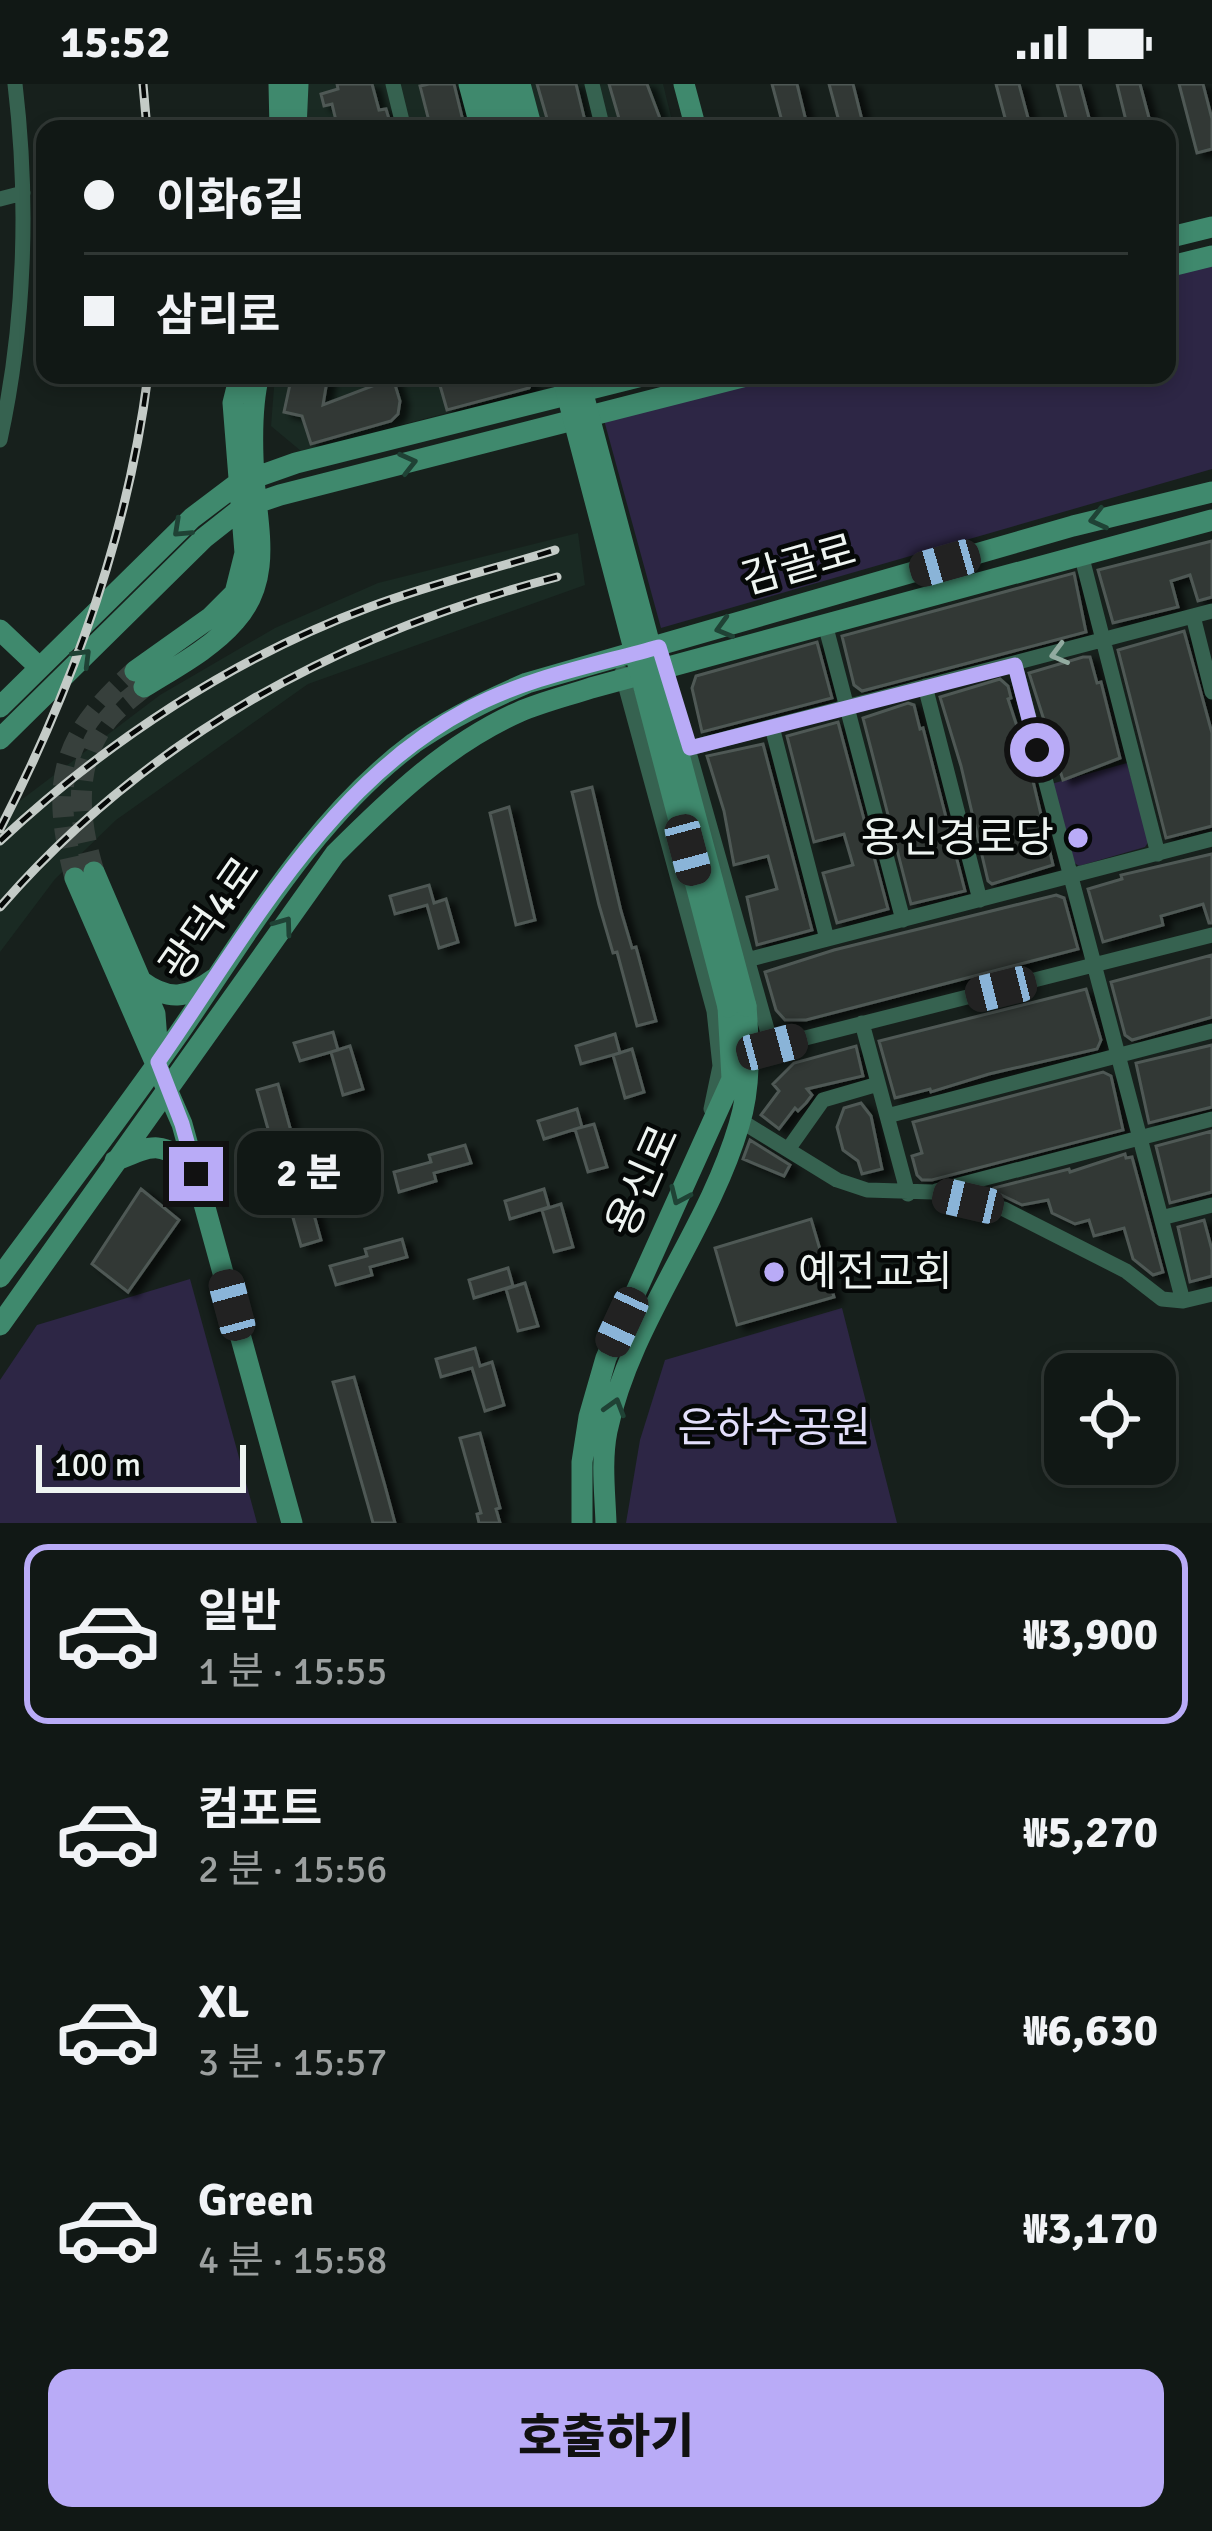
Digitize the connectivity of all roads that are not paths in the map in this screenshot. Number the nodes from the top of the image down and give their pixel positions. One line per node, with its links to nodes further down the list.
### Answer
1 (15, 84): 20 (street)
2 (279, 84): 11 (main road)
3 (298, 84): 12 (main road)
4 (393, 84): 13 (street)
5 (469, 84): 14 (main road)
6 (487, 84): 15 (main road)
7 (505, 84): 16 (main road)
8 (520, 84): 17 (main road)
9 (592, 84): 18 (street)
10 (684, 84): 19 (main road)
11 (280, 120)
12 (296, 120)
13 (402, 120)
14 (479, 120)
15 (496, 120)
16 (514, 120)
17 (530, 120)
18 (601, 120)
19 (694, 120)
20 (22, 193): 21 (street); 26 (street)
21 (0, 199)
22 (1212, 226): 23 (main road)
23 (1176, 236)
24 (1212, 256): 25 (main road)
25 (1176, 265)
26 (22, 268): 27 (street); 28 (street)
27 (0, 273)
28 (6, 359): 35 (street)
29 (238, 384): 36 (main road)
30 (258, 384): 36 (main road)
31 (564, 384): 69 (main road, bridge)
32 (580, 384): 69 (main road, bridge)
33 (714, 384): 38 (main road, one-way to 33)
34 (550, 386): 36 (main road)
35 (0, 440)
36 (246, 481): 38 (main road); 48 (main road, one-way to 48)
37 (1212, 492): 46 (main road, 감골로, one-way to 46)
38 (250, 505): 50 (main road); 56 (main road, one-way to 38)
39 (1212, 520): 40 (main road, 감골로)
40 (1081, 554): 43 (main road, 감골로); 45 (street)
41 (1212, 611): 42 (street)
42 (1193, 616): 45 (street); 52 (street)
43 (825, 624): 46 (main road, 감골로); 53 (street)
44 (0, 630): 48 (main road)
45 (1103, 642): 47 (street, one-way to 47); 59 (street)
46 (662, 658): 49 (main road, 감골로); 57 (street)
47 (1015, 665): 51 (street); 60 (street)
48 (39, 667): 54 (main road)
49 (621, 669): 67 (main road, 광덕4로); 76 (main road, 광덕4로, one-way to 49); 80 (street)
50 (139, 679)
51 (925, 686): 53 (street); 61 (street)
52 (1212, 692)
53 (848, 706): 55 (street); 62 (street)
54 (0, 707)
55 (772, 727): 57 (street); 64 (street)
56 (0, 739)
57 (690, 748): 65 (street)
58 (1212, 839): 59 (street)
59 (1158, 854): 60 (street)
60 (1070, 878): 61 (street); 66 (street)
61 (980, 900): 62 (street)
62 (903, 920): 64 (street)
63 (1212, 934): 66 (street)
64 (827, 939): 65 (street)
65 (747, 960): 72 (street)
66 (1094, 966): 70 (street); 73 (street)
67 (219, 975): 68 (main road); 74 (main road, 광덕4로)
68 (140, 980): 74 (main road); 74 (main road)
69 (737, 1006): 72 (main road, 용신로); 80 (main road, 용신로)
70 (862, 1023): 72 (street); 75 (street)
71 (1212, 1031): 73 (street)
72 (761, 1050): 79 (main road, 용신로)
73 (1116, 1056): 77 (street); 81 (street)
74 (158, 1062): 76 (main road); 89 (main road, 광덕4로)
75 (878, 1084): 77 (street); 82 (street)
76 (166, 1088): 83 (main road, 광덕4로); 84 (main road)
77 (887, 1116): 86 (street)
78 (1212, 1119): 81 (street)
79 (741, 1121): 82 (street); 95 (main road, 용신로, one-way to 79)
80 (705, 1138): 94 (main road, 용신로, one-way to 94)
81 (1139, 1138): 85 (street); 88 (street)
82 (789, 1148): 86 (street)
83 (115, 1161): 84 (main road); 92 (main road, 광덕4로)
84 (196, 1174): 93 (main road)
85 (933, 1192): 86 (street); 91 (street)
86 (908, 1194)
87 (1212, 1205): 88 (street)
88 (1162, 1218): 91 (street)
89 (0, 1277)
90 (1212, 1294): 91 (street)
91 (1184, 1301)
92 (0, 1325)
93 (292, 1523)
94 (582, 1523)
95 (606, 1523)

